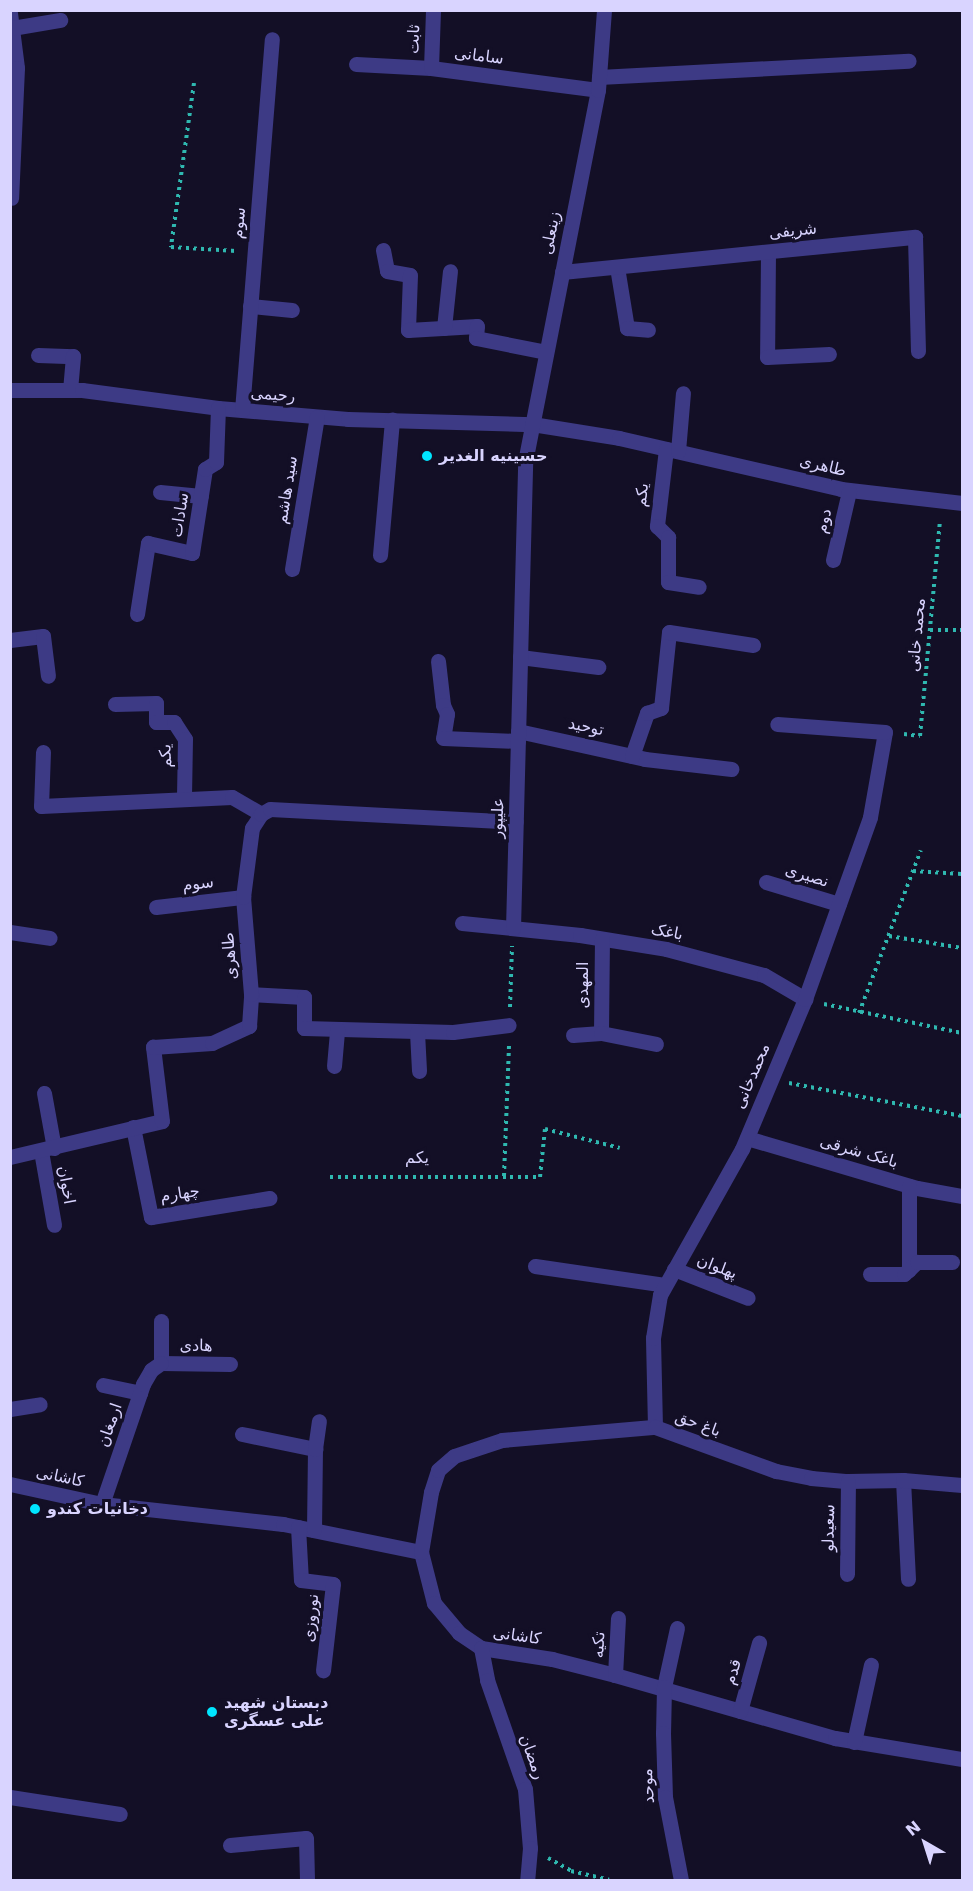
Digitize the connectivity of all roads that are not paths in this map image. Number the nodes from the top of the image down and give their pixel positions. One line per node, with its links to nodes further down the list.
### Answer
1 (433, 10): 8 (street, ثابت)
2 (604, 10): 10 (street, زینعلی)
3 (11, 20): 4 (street); 9 (street)
4 (60, 20)
5 (272, 39): 17 (street, سوم)
6 (909, 61): 10 (street, سامانی)
7 (356, 64): 8 (street, سامانی)
8 (431, 68): 10 (street, سامانی)
9 (14, 69): 11 (street)
10 (599, 83): 16 (street, زینعلی)
11 (11, 198)
12 (383, 250): 19 (street)
13 (768, 252): 14 (street, شریفی); 21 (street, شریفی); 23 (street)
14 (617, 267): 16 (street, شریفی); 20 (street)
15 (450, 271): 19 (street)
16 (562, 272): 22 (street, زینعلی)
17 (250, 306): 18 (street); 29 (street, سوم)
18 (292, 310)
19 (444, 328): 22 (street)
20 (648, 330)
21 (918, 351)
22 (546, 352): 32 (street, زینعلی)
23 (829, 354)
24 (38, 355): 26 (street)
25 (10, 390): 26 (street, رحیمی)
26 (70, 390): 28 (street, رحیمی)
27 (683, 393): 33 (street)
28 (218, 408): 29 (street, رحیمی); 37 (street, سادات)
29 (242, 410): 30 (street, رحیمی)
30 (317, 417): 31 (street, رحیمی); 41 (street, سید هاشم)
31 (392, 420): 32 (street, رحیمی); 39 (street)
32 (532, 424): 33 (street, طاهری); 34 (street, زینعلی)
33 (672, 450): 35 (street, طاهری); 42 (street, یکم)
34 (525, 462): 46 (street, علیپور)
35 (849, 491): 38 (street, طاهری); 40 (street, دوم)
36 (160, 492): 37 (street)
37 (201, 496): 43 (street, سادات)
38 (963, 503)
39 (380, 555)
40 (833, 560)
41 (292, 569)
42 (699, 587)
43 (137, 614)
44 (10, 640): 49 (street)
45 (753, 645): 54 (street)
46 (520, 657): 48 (street); 52 (street, علیپور)
47 (438, 661): 52 (street, توحید)
48 (598, 667)
49 (48, 676)
50 (115, 704): 56 (street, یکم)
51 (777, 724): 61 (street, محمدخانی)
52 (518, 736): 54 (street, توحید); 58 (street, علیپور)
53 (43, 753): 56 (street)
54 (639, 757): 55 (street, توحید)
55 (731, 770)
56 (184, 799): 57 (street)
57 (261, 814): 58 (street); 60 (street, طاهری)
58 (516, 822): 64 (street, علیپور)
59 (766, 882): 61 (street, نصیری)
60 (243, 897): 62 (street, سوم); 68 (street, طاهری)
61 (839, 904): 69 (street, محمدخانی)
62 (156, 907)
63 (462, 923): 64 (street, باغک)
64 (513, 928): 67 (street, باغک)
65 (10, 932): 66 (street)
66 (50, 938)
67 (602, 939): 69 (street, باغک); 73 (street, المهدی)
68 (251, 994): 71 (street); 79 (street, طاهری)
69 (805, 999): 80 (street, محمدخانی)
70 (509, 1025): 72 (street)
71 (337, 1029): 72 (street); 76 (street)
72 (417, 1032): 77 (street)
73 (601, 1033): 74 (street); 75 (street)
74 (573, 1035)
75 (656, 1044)
76 (334, 1066)
77 (419, 1071)
78 (44, 1093): 81 (street, اخوان)
79 (133, 1128): 81 (street, طاهری); 85 (street, چهارم)
80 (747, 1138): 83 (street, باغک شرقی); 89 (street, محمدخانی)
81 (48, 1150): 82 (street, طاهری); 86 (street, اخوان)
82 (10, 1157)
83 (909, 1186): 84 (street, باغک شرقی); 90 (street)
84 (963, 1196)
85 (270, 1198)
86 (54, 1225)
87 (952, 1262): 90 (street)
88 (536, 1266): 92 (street)
89 (674, 1269): 92 (street, محمدخانی); 93 (street, پهلوان)
90 (909, 1270): 91 (street)
91 (870, 1274)
92 (665, 1285): 102 (street, محمدخانی)
93 (748, 1298)
94 (161, 1321): 95 (street)
95 (161, 1363): 96 (street, هادی); 98 (street, ارمغان)
96 (230, 1364)
97 (103, 1385): 98 (street)
98 (140, 1392): 109 (street, ارمغان)
99 (40, 1404): 100 (street)
100 (10, 1409)
101 (319, 1421): 104 (street)
102 (656, 1427): 106 (street, باغ حق); 112 (street, باغ حق)
103 (242, 1434): 104 (street)
104 (315, 1449): 111 (street)
105 (903, 1480): 106 (street, باغ حق); 108 (street, باغ حق); 114 (street)
106 (848, 1481): 113 (street, سعیدلو)
107 (10, 1484): 109 (street, کاشانی)
108 (963, 1485)
109 (102, 1504): 110 (street, کاشانی)
110 (298, 1527): 111 (street, کاشانی); 120 (street, نوروزی)
111 (314, 1530): 112 (street, کاشانی)
112 (421, 1552): 118 (street, کاشانی)
113 (847, 1574)
114 (908, 1579)
115 (618, 1618): 121 (street, تکیه)
116 (677, 1628): 122 (street, موحد)
117 (759, 1643): 123 (street, قدم)
118 (481, 1648): 121 (street, کاشانی); 130 (street, رمضان)
119 (871, 1665): 124 (street)
120 (324, 1670)
121 (615, 1675): 122 (street, کاشانی)
122 (664, 1687): 123 (street, کاشانی); 131 (street, موحد)
123 (740, 1711): 124 (street, کاشانی)
124 (854, 1742): 125 (street, کاشانی)
125 (963, 1760)
126 (10, 1797): 127 (street)
127 (120, 1814)
128 (230, 1845): 129 (street)
129 (307, 1881)
130 (527, 1881)
131 (681, 1881)

